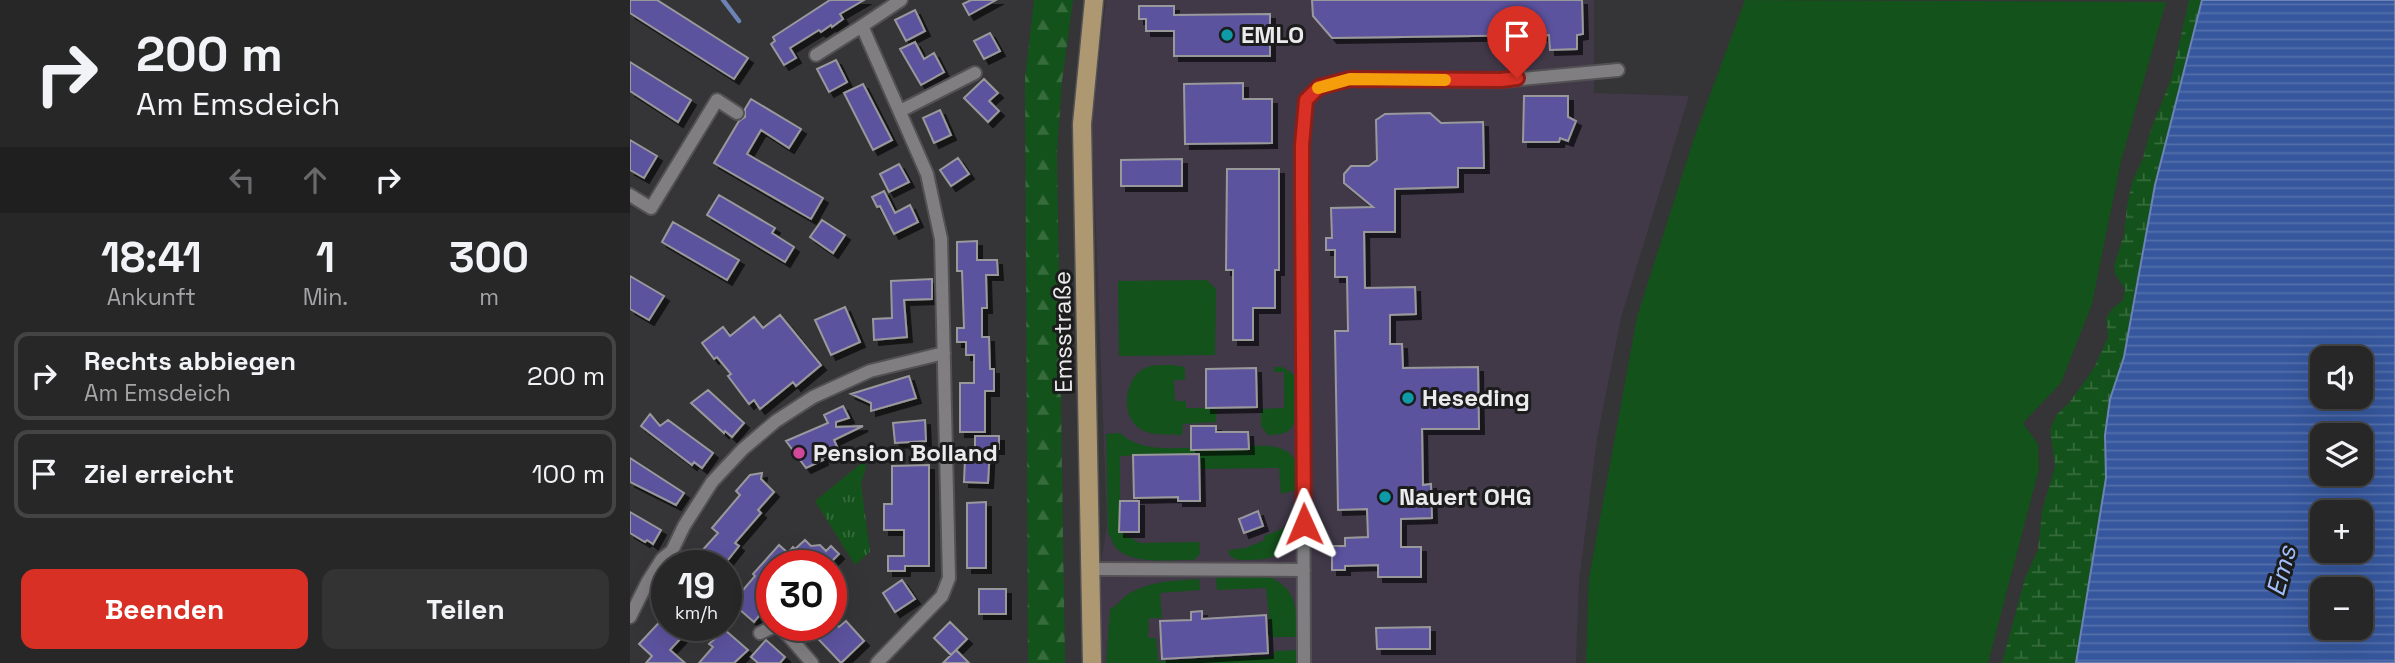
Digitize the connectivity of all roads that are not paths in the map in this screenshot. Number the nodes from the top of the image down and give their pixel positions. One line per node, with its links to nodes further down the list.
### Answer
1 (901, 0): 3 (street)
2 (1094, 0): 11 (main road, Emsstraße)
3 (862, 26): 4 (street); 7 (street)
4 (816, 55)
5 (1618, 70): 12 (street)
6 (975, 73): 7 (street)
7 (900, 111): 10 (street)
8 (737, 113): 9 (street)
9 (630, 195)
10 (944, 353): 13 (street); 16 (street)
11 (1092, 569): 12 (street); 17 (main road, Emsstraße)
12 (1304, 570): 18 (street)
13 (630, 617)
14 (792, 641): 15 (street)
15 (812, 663)
16 (877, 663)
17 (1092, 663)
18 (1304, 663)

